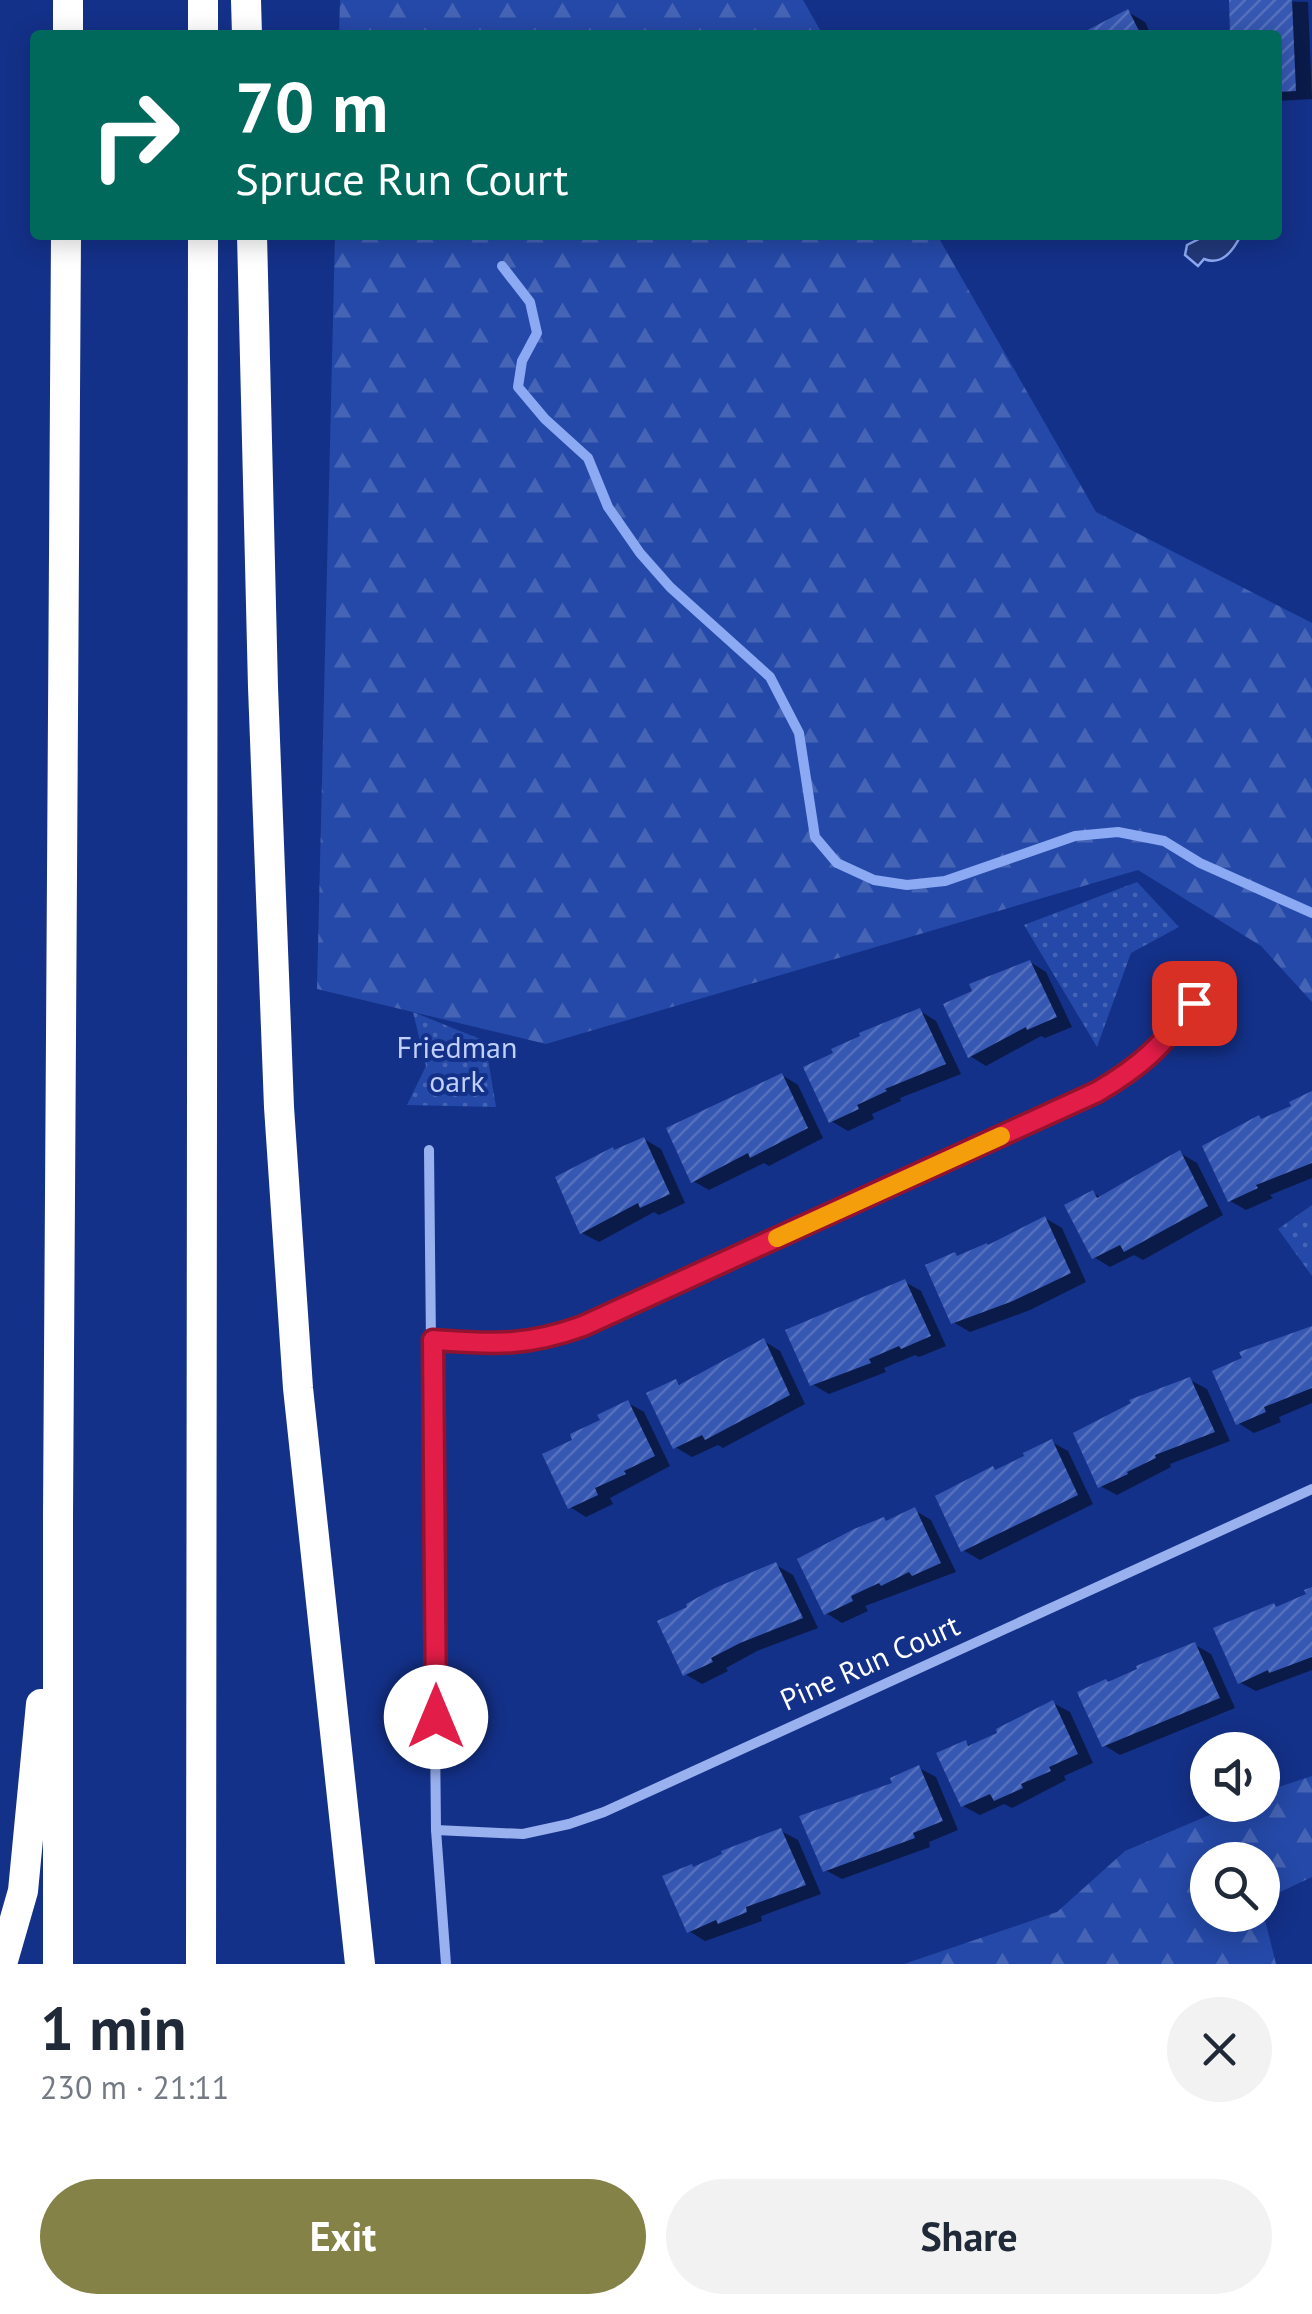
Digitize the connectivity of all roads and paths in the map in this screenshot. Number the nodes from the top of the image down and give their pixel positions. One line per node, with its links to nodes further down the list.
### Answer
1 (68, 0): 4 (highway)
2 (203, 0): 5 (highway)
3 (246, 0): 6 (highway)
4 (68, 30)
5 (203, 30)
6 (247, 30)
7 (66, 240): 14 (highway)
8 (203, 240): 18 (highway)
9 (252, 240): 19 (highway)
10 (1194, 1003): 12 (street)
11 (429, 1150): 12 (street)
12 (433, 1340): 15 (street)
13 (1312, 1490): 15 (street, Pine Run Court)
14 (58, 1516): 16 (highway); 17 (highway)
15 (436, 1830): 20 (street)
16 (2, 1964)
17 (58, 1964)
18 (201, 1964)
19 (360, 1964)
20 (446, 1964)

